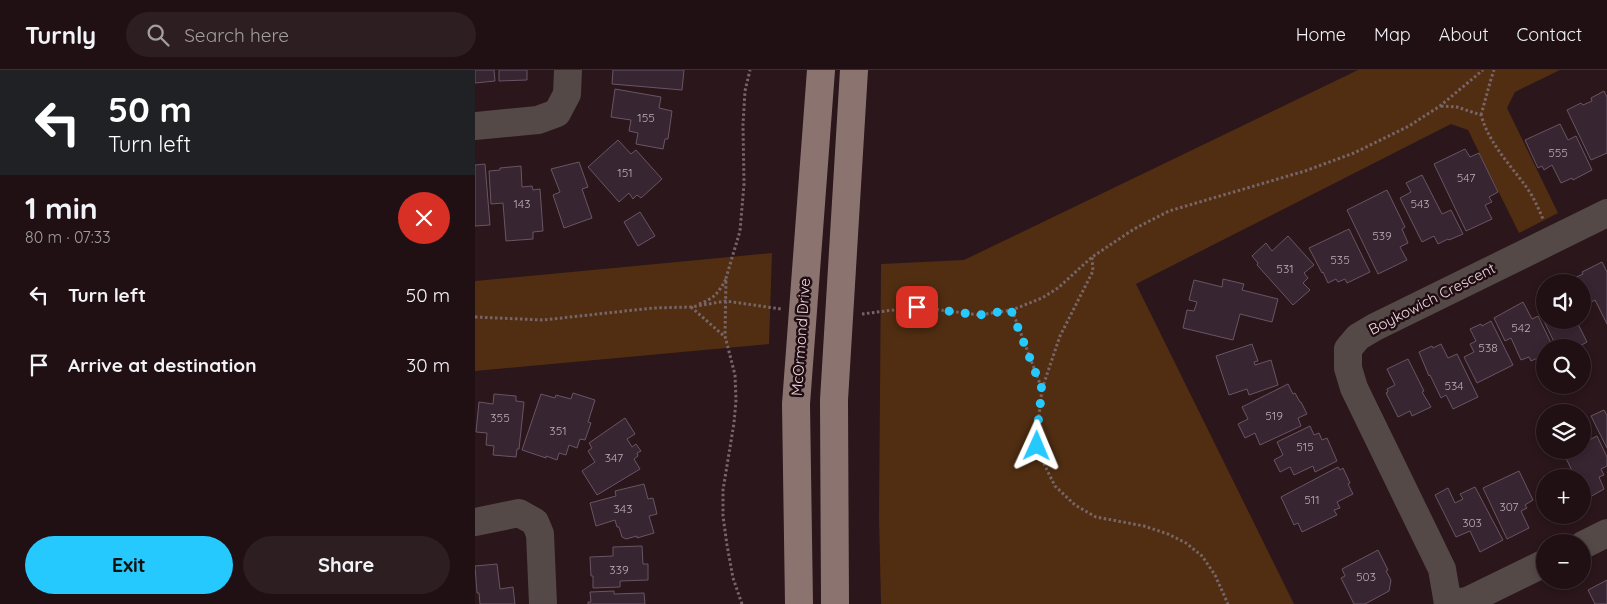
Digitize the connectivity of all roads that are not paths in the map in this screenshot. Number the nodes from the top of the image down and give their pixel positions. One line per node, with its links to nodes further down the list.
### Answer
1 (568, 70): 4 (street)
2 (821, 70): 12 (main road, McOrmond Drive)
3 (854, 70): 13 (main road)
4 (475, 126)
5 (1607, 213): 10 (street, Boykowich Crescent)
6 (475, 522): 11 (street)
7 (1607, 533): 8 (street)
8 (1591, 541)
9 (1536, 567): 10 (street)
10 (1448, 603)
11 (543, 604)
12 (799, 604)
13 (835, 604)

